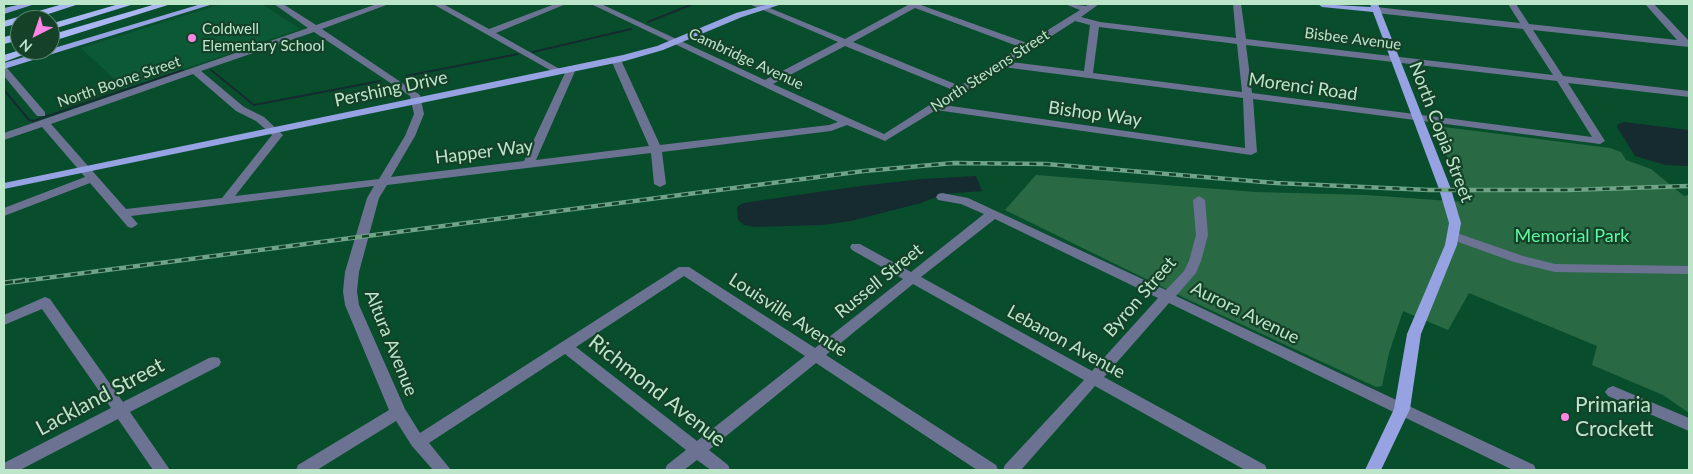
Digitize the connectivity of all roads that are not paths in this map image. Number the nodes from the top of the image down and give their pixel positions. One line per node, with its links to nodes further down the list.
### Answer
1 (31, 4): 22 (main road)
2 (109, 4): 23 (highway)
3 (129, 4): 28 (highway)
4 (166, 4): 25 (highway)
5 (209, 4): 43 (main road)
6 (278, 4): 31 (street)
7 (385, 4): 31 (street, North Boone Street)
8 (437, 4): 32 (street)
9 (562, 4): 32 (street)
10 (596, 4): 36 (street, Cambridge Avenue)
11 (778, 4): 19 (main road, Pershing Drive)
12 (1069, 4): 20 (street)
13 (1237, 4): 35 (street)
14 (1322, 4): 21 (main road)
15 (1512, 4): 30 (street)
16 (1649, 4): 38 (street)
17 (69, 5): 26 (highway); 27 (highway)
18 (913, 5): 37 (street); 39 (street)
19 (757, 6): 36 (main road, Pershing Drive); 37 (street)
20 (1091, 7): 24 (street, North Stevens Street)
21 (1375, 7): 30 (street); 40 (main road, North Copia Street)
22 (4, 12)
23 (60, 18)
24 (1074, 18): 29 (street, Bisbee Avenue); 39 (street, North Stevens Street)
25 (114, 19): 33 (highway); 34 (highway)
26 (4, 20)
27 (4, 24)
28 (60, 24)
29 (1095, 24): 35 (street, Bisbee Avenue); 48 (street)
30 (1526, 26): 38 (street); 49 (street)
31 (315, 28): 46 (street, North Boone Street); 54 (street)
32 (490, 32): 47 (street)
33 (60, 36)
34 (60, 40)
35 (1240, 41): 40 (street, Bisbee Avenue); 53 (street)
36 (676, 42): 41 (main road, Pershing Drive); 50 (street, Cambridge Avenue)
37 (846, 42): 50 (street); 51 (street)
38 (1688, 45)
39 (1028, 47): 42 (street, North Stevens Street)
40 (1395, 59): 49 (street, Bisbee Avenue); 57 (main road, North Copia Street)
41 (616, 60): 44 (main road, Pershing Drive); 62 (street)
42 (1002, 64): 48 (street, Morenci Road); 51 (street, North Stevens Street)
43 (4, 66)
44 (571, 69): 47 (main road, Pershing Drive); 63 (street)
45 (4, 70): 56 (street)
46 (195, 71): 56 (street, North Boone Street); 59 (street)
47 (560, 72): 54 (main road, Pershing Drive)
48 (1088, 76): 53 (street, Morenci Road)
49 (1562, 79): 52 (street, Bisbee Avenue); 57 (street, Morenci Road)
50 (766, 84): 58 (street, Cambridge Avenue)
51 (961, 90): 55 (street, North Stevens Street)
52 (1689, 94)
53 (1246, 96): 55 (street, Bishop Way); 57 (street, Morenci Road)
54 (417, 102): 59 (main road, Pershing Drive); 65 (street, Altura Avenue)
55 (934, 108): 61 (street, North Stevens Street)
56 (43, 119): 60 (street, North Boone Street); 64 (street)
57 (1418, 119): 75 (main road, North Copia Street)
58 (847, 122): 61 (street, Cambridge Avenue); 62 (street, Happer Way)
59 (274, 130): 64 (main road, Pershing Drive); 70 (street)
60 (4, 137)
61 (885, 138)
62 (656, 149): 63 (street, Happer Way); 66 (street)
63 (528, 165): 65 (street, Happer Way)
64 (89, 174): 67 (main road, Pershing Drive); 71 (street); 72 (street)
65 (380, 182): 70 (street, Happer Way); 88 (street, Altura Avenue)
66 (660, 184)
67 (4, 186)
68 (942, 197): 73 (street, Aurora Avenue)
69 (1199, 200): 79 (street, Byron Street)
70 (225, 201): 72 (street, Happer Way)
71 (4, 212)
72 (123, 213): 74 (street)
73 (992, 214): 78 (street, Russell Street); 79 (street, Aurora Avenue)
74 (132, 224)
75 (1454, 236): 77 (street); 86 (main road, North Copia Street)
76 (856, 247): 78 (street, Lebanon Avenue)
77 (1689, 270)
78 (912, 278): 82 (street, Russell Street); 84 (street, Lebanon Avenue)
79 (1167, 296): 84 (street, Byron Street); 86 (street, Aurora Avenue)
80 (4, 320): 87 (street)
81 (565, 346): 82 (street, Louisville Avenue); 90 (street); 91 (street, Richmond Avenue)
82 (816, 356): 91 (street, Russell Street); 98 (street, Louisville Avenue)
83 (214, 362): 87 (street, Lackland Street)
84 (1093, 379): 99 (street, Byron Street); 100 (street, Lebanon Avenue)
85 (1613, 392): 89 (street)
86 (1402, 409): 101 (main road, North Copia Street); 102 (street, Aurora Avenue)
87 (121, 411): 92 (street, Lackland Street); 93 (street)
88 (398, 412): 90 (street, Altura Avenue); 94 (street)
89 (1689, 425)
90 (418, 442): 95 (street, Altura Avenue)
91 (697, 450): 96 (street, Russell Street); 97 (street, Richmond Avenue)
92 (6, 470)
93 (162, 470)
94 (304, 470)
95 (443, 470)
96 (673, 470)
97 (722, 470)
98 (990, 470)
99 (1011, 470)
100 (1258, 470)
101 (1373, 470)
102 (1528, 470)

